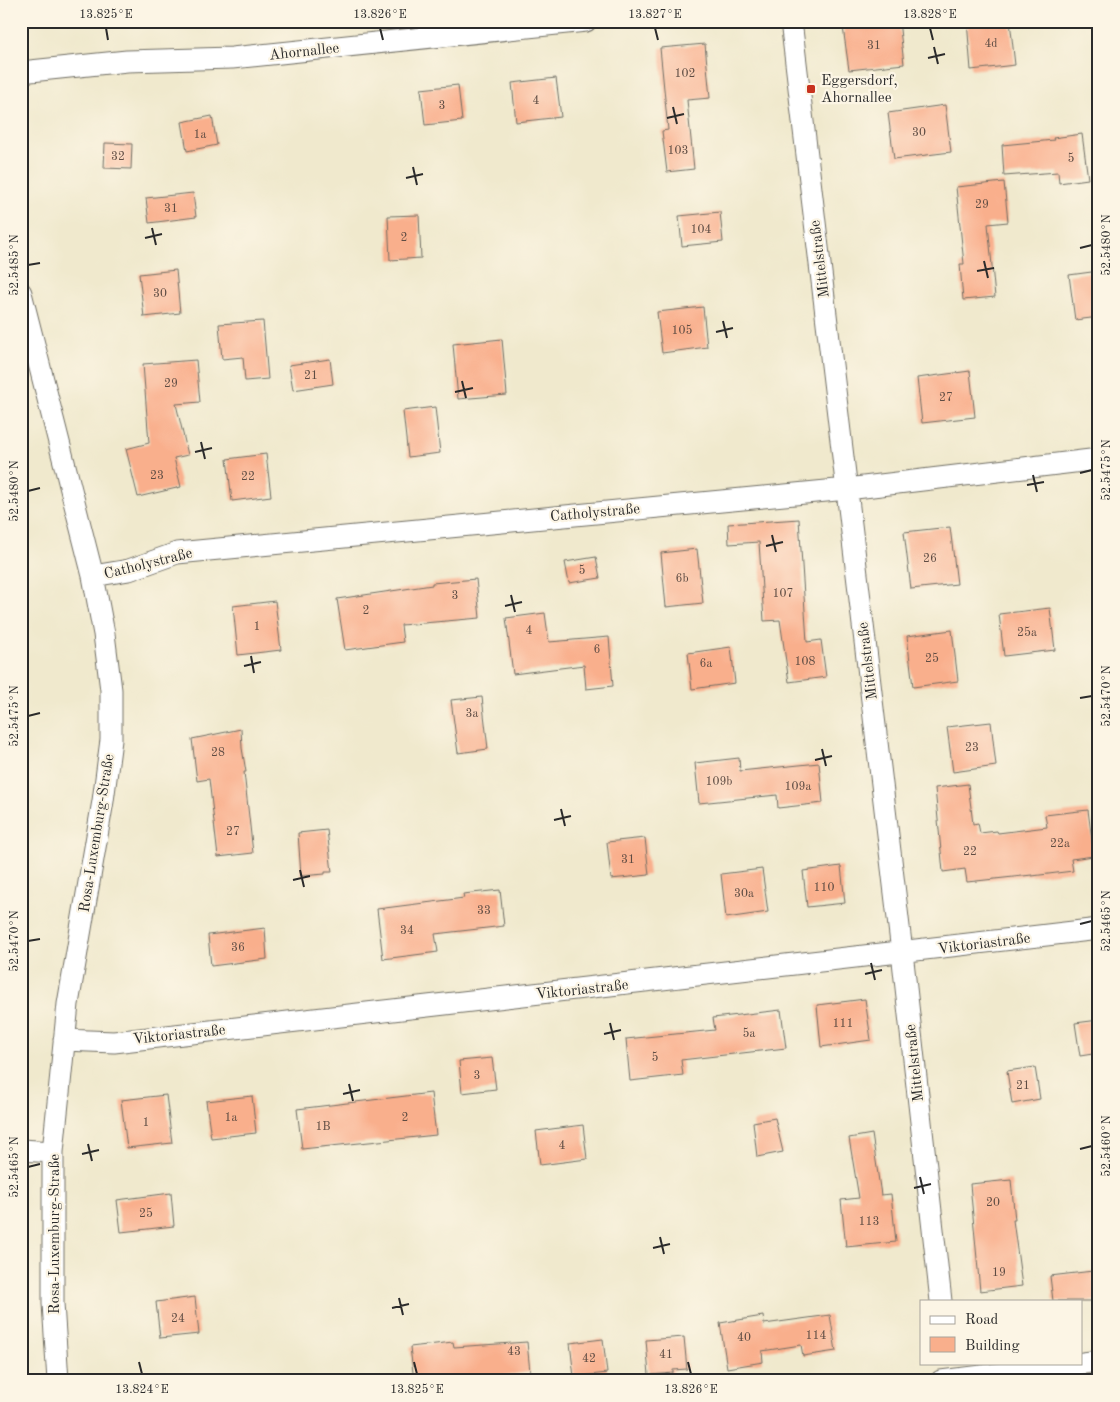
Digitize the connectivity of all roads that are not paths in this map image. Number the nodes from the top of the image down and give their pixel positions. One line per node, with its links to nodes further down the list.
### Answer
1 (586, 21): 3 (street, Ahornallee)
2 (791, 21): 6 (street, Mittelstraße)
3 (21, 72)
4 (21, 293): 7 (street, Rosa-Luxemburg-Straße)
5 (1099, 459): 6 (street, Catholystraße)
6 (847, 489): 7 (street, Catholystraße); 9 (street, Mittelstraße)
7 (94, 576): 10 (street, Rosa-Luxemburg-Straße)
8 (1099, 929): 9 (street, Viktoriastraße)
9 (902, 952): 10 (street, Viktoriastraße); 13 (street, Mittelstraße)
10 (64, 1040): 12 (street, Rosa-Luxemburg-Straße)
11 (21, 1150): 12 (street)
12 (53, 1152): 18 (street, Rosa-Luxemburg-Straße)
13 (940, 1300)
14 (1099, 1362): 16 (street)
15 (1077, 1364): 17 (street)
16 (1082, 1364)
17 (947, 1376)
18 (58, 1381)

